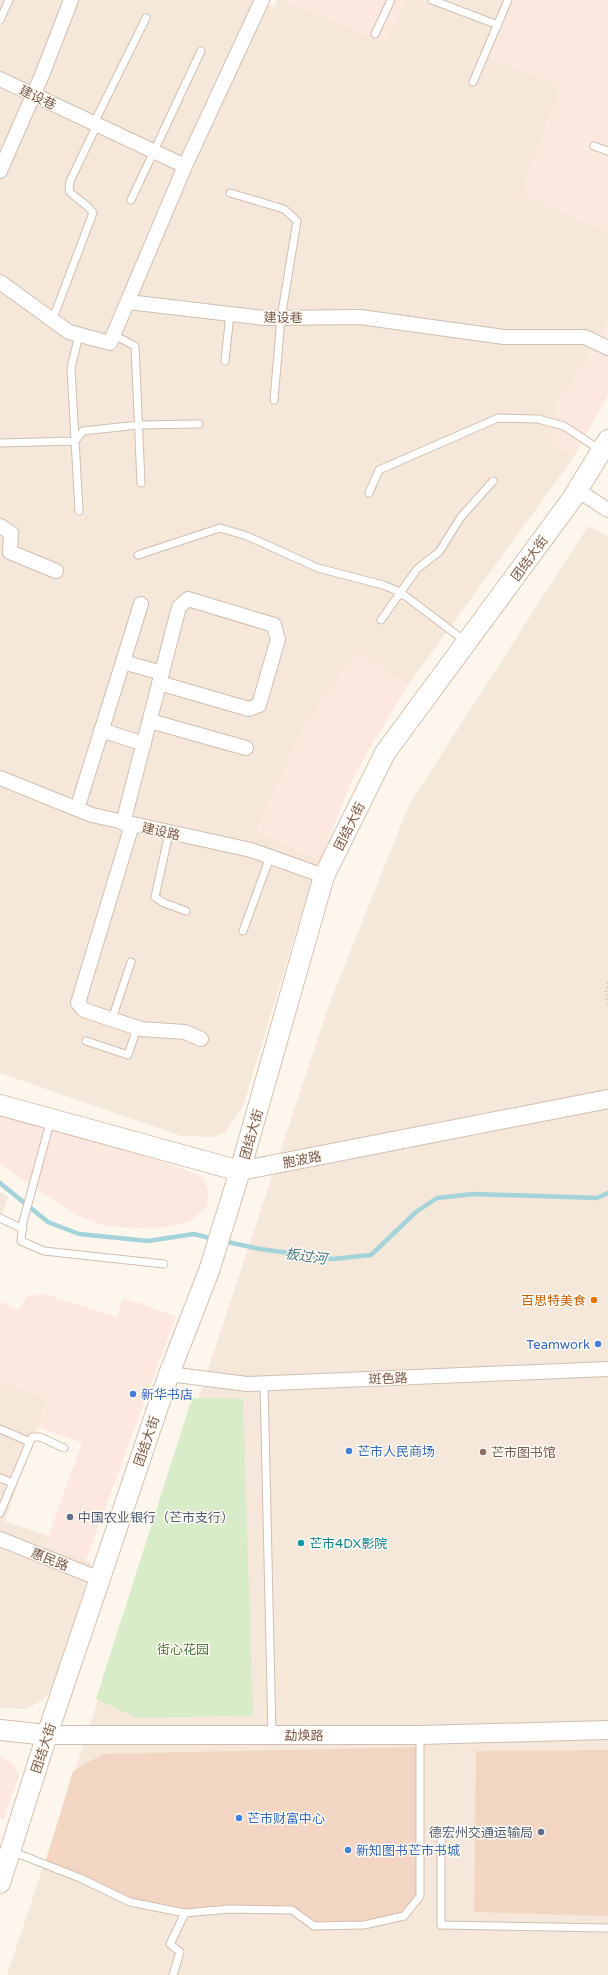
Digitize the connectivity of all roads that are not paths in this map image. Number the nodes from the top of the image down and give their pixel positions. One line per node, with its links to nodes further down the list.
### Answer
1 (9, 0): 8 (lane)
2 (71, 0): 14 (street)
3 (262, 0): 19 (street)
4 (391, 0): 10 (lane)
5 (432, 0): 9 (lane)
6 (508, 0): 9 (lane)
7 (146, 18): 15 (lane)
8 (0, 20)
9 (498, 25): 13 (lane)
10 (375, 34)
11 (201, 51): 18 (lane)
12 (0, 79): 14 (street, 建设巷)
13 (472, 82)
14 (34, 95): 15 (street, 建设巷); 20 (street)
15 (96, 124): 18 (street, 建设巷); 27 (lane)
16 (594, 146): 17 (lane)
17 (608, 151)
18 (154, 152): 19 (street, 建设巷); 22 (lane)
19 (185, 166): 24 (street)
20 (0, 171)
21 (230, 193): 26 (lane)
22 (131, 200)
23 (0, 282): 27 (street)
24 (128, 302): 25 (street, 建设巷); 28 (street)
25 (230, 314): 26 (street, 建设巷); 31 (lane)
26 (281, 318): 30 (street, 建设巷); 32 (lane)
27 (52, 321): 29 (street)
28 (114, 334): 29 (street); 34 (lane)
29 (79, 335): 35 (lane)
30 (608, 348)
31 (224, 361)
32 (274, 400)
33 (199, 424): 34 (lane)
34 (138, 426): 35 (lane); 39 (lane)
35 (75, 441): 36 (lane); 43 (lane)
36 (0, 443)
37 (605, 446): 40 (main road, 团结大街); 41 (lane)
38 (493, 481): 47 (lane)
39 (141, 483)
40 (577, 490): 42 (street); 50 (main road, 团结大街)
41 (369, 493)
42 (608, 510)
43 (79, 511)
44 (0, 526): 46 (street)
45 (138, 555): 47 (lane)
46 (56, 571)
47 (400, 592): 49 (lane); 50 (lane)
48 (141, 604): 51 (street)
49 (381, 620)
50 (467, 642): 62 (main road, 团结大街)
51 (123, 662): 52 (street); 54 (street)
52 (161, 678): 52 (street); 53 (street)
53 (150, 721): 55 (street); 56 (street)
54 (101, 730): 55 (street); 58 (street)
55 (144, 744): 59 (street)
56 (246, 748)
57 (0, 778): 58 (street, 建设路)
58 (77, 809): 59 (street, 建设路)
59 (128, 824): 60 (street, 建设路); 66 (street)
60 (169, 833): 61 (street, 建设路); 63 (lane)
61 (270, 856): 62 (street, 建设路); 64 (lane)
62 (324, 876): 73 (main road, 团结大街)
63 (186, 911)
64 (244, 930)
65 (131, 962): 66 (lane)
66 (112, 1019): 67 (street)
67 (137, 1028): 68 (street); 69 (lane)
68 (201, 1039)
69 (86, 1040)
70 (608, 1099): 73 (street, 胞波路)
71 (0, 1105): 72 (main road, 胞波路)
72 (51, 1119): 73 (main road, 胞波路); 75 (lane)
73 (240, 1171): 78 (main road, 团结大街)
74 (0, 1218): 75 (lane)
75 (23, 1225): 76 (lane)
76 (164, 1264)
77 (608, 1369): 79 (street, 斑色路)
78 (169, 1374): 79 (street, 斑色路); 87 (main road, 团结大街)
79 (264, 1383): 92 (lane)
80 (0, 1429): 81 (lane)
81 (30, 1442): 82 (lane); 84 (lane)
82 (64, 1448)
83 (0, 1478): 84 (lane)
84 (12, 1483): 85 (lane)
85 (0, 1514)
86 (0, 1539): 87 (street, 惠民路)
87 (100, 1579): 90 (main road, 团结大街)
88 (0, 1730): 90 (main road, 勐焕路)
89 (608, 1730): 91 (street, 勐焕路)
90 (47, 1735): 92 (street, 勐焕路); 94 (main road, 团结大街)
91 (420, 1735): 92 (street, 勐焕路); 96 (lane)
92 (272, 1736)
93 (441, 1832): 97 (lane)
94 (11, 1850): 95 (main road, 团结大街); 96 (lane)
95 (0, 1883)
96 (185, 1913): 98 (lane)
97 (608, 1928)
98 (173, 1975)

